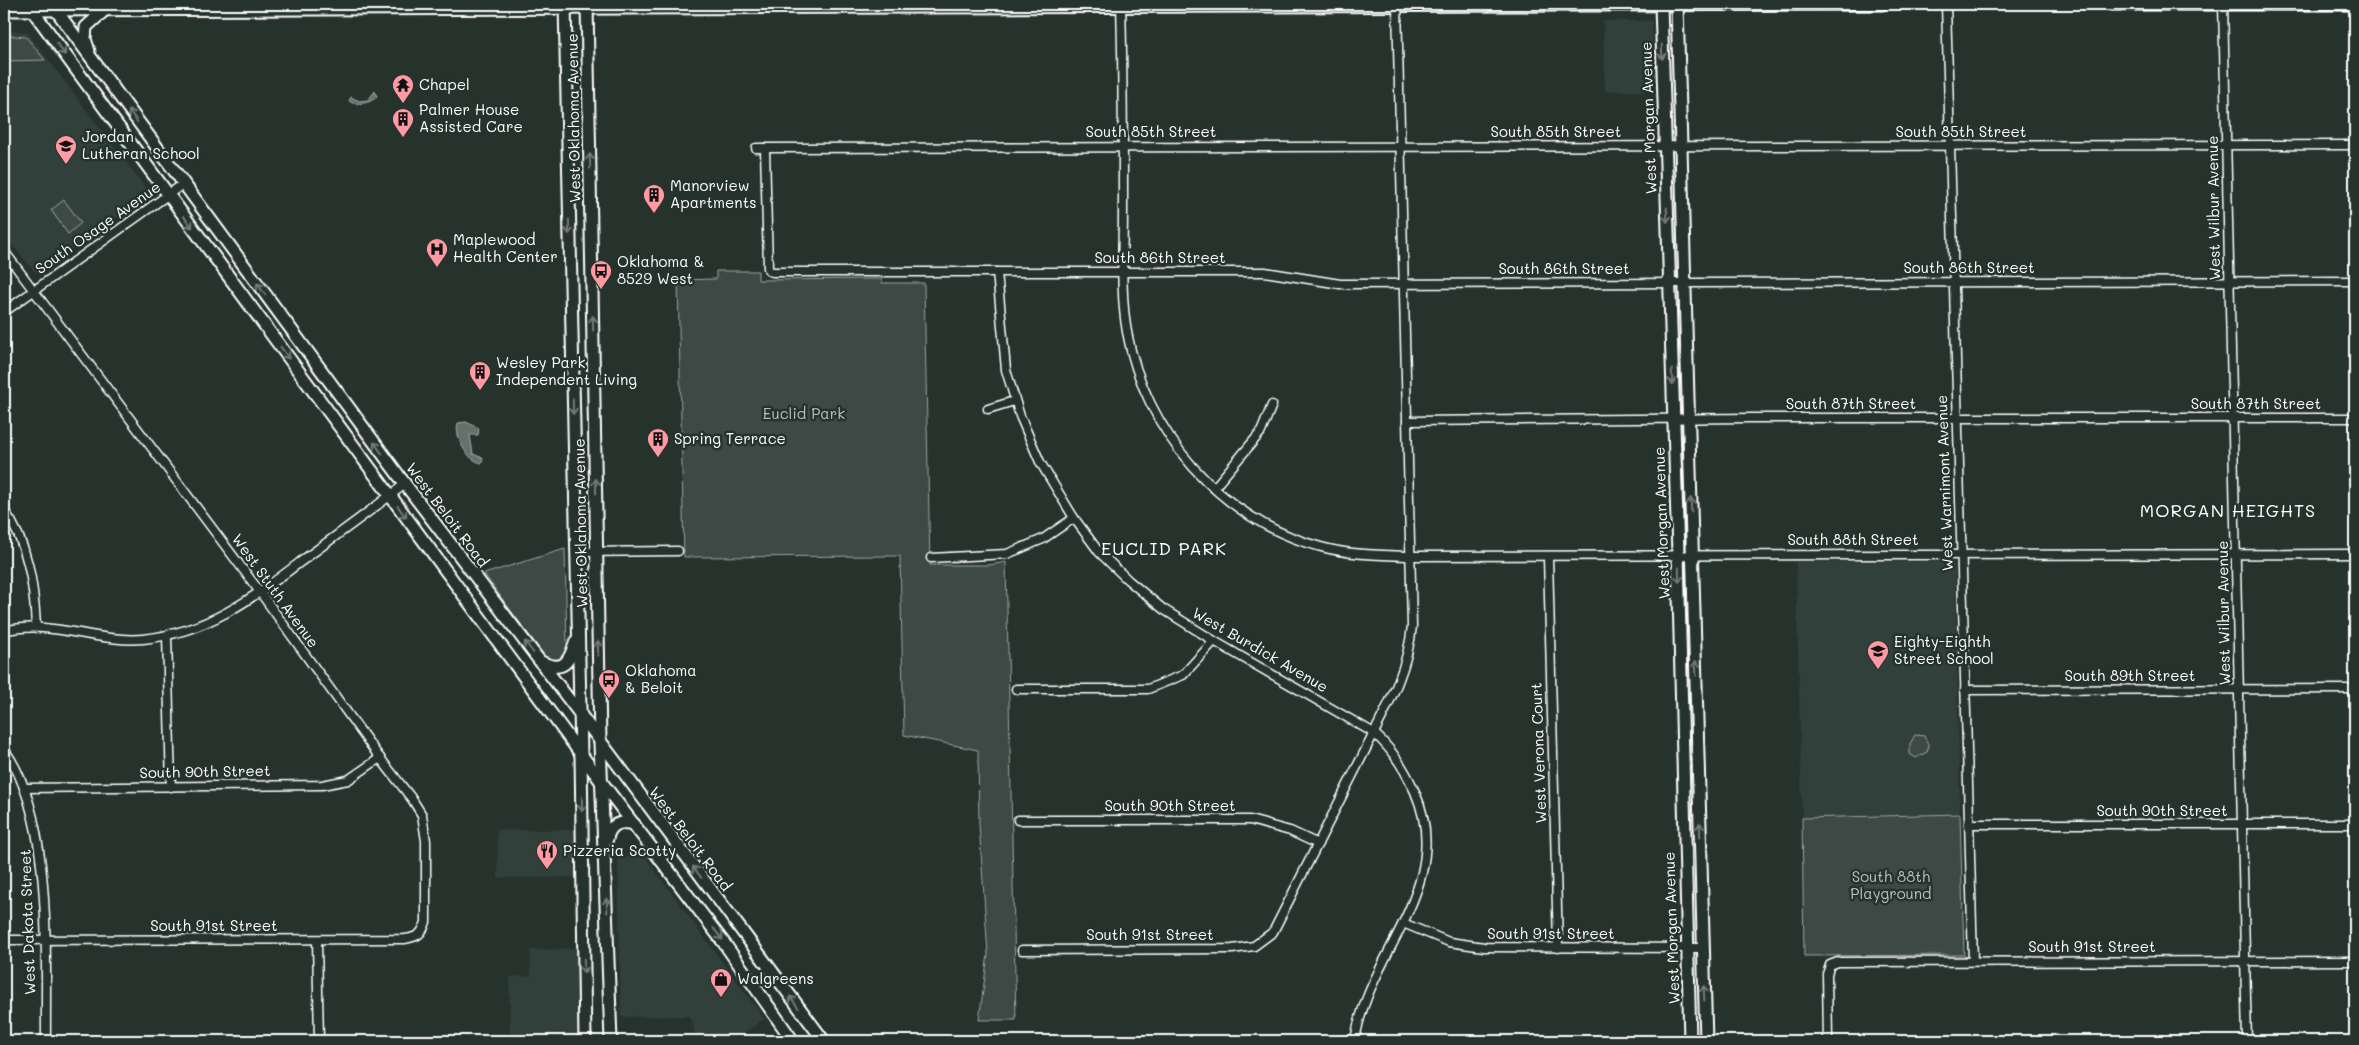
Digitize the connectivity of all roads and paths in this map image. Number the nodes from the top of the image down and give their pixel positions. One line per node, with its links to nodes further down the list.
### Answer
1 (1661, 4): 2 (main road); 10 (main road); 24 (main road, West Morgan Avenue, one-way to 24)
2 (1677, 4): 3 (main road); 25 (main road, West Morgan Avenue)
3 (1882, 4)
4 (1946, 4): 19 (street, West Warnimont Avenue)
5 (2111, 4): 6 (main road)
6 (2223, 4): 7 (main road); 20 (street, West Wilbur Avenue)
7 (2355, 4)
8 (848, 5): 9 (main road); 13 (main road)
9 (1121, 5): 10 (main road); 22 (street, South 88th Street)
10 (1397, 5): 23 (street)
11 (195, 6): 12 (main road); 16 (main road)
12 (565, 6): 13 (main road); 55 (main road, West Oklahoma Avenue, one-way to 55)
13 (587, 6): 56 (main road, West Oklahoma Avenue, one-way to 13)
14 (30, 7): 15 (main road); 17 (main road); 27 (main road, one-way to 27)
15 (53, 7): 16 (main road); 18 (main road, West Beloit Road)
16 (106, 9): 18 (main road)
17 (4, 10)
18 (93, 62): 26 (main road, West Beloit Road, one-way to 18)
19 (1950, 145): 20 (street, South 85th Street); 25 (street, South 85th Street); 35 (street, West Warnimont Avenue)
20 (2226, 145): 21 (street, South 85th Street); 32 (street, West Wilbur Avenue)
21 (2355, 145)
22 (1123, 146): 23 (street, South 85th Street); 29 (street, South 88th Street); 30 (street, South 85th Street)
23 (1399, 146): 24 (street, South 85th Street); 37 (street)
24 (1665, 146): 25 (street, South 85th Street); 34 (main road, West Morgan Avenue, one-way to 34)
25 (1682, 146): 36 (main road, West Morgan Avenue)
26 (183, 184): 27 (street, South Osage Avenue); 49 (main road, West Beloit Road, one-way to 26)
27 (168, 195): 38 (street, South Osage Avenue); 51 (main road, one-way to 51)
28 (4, 251): 38 (street)
29 (1123, 271): 31 (street, South 86th Street); 37 (street, South 86th Street); 50 (street, South 88th Street)
30 (773, 272): 31 (street, South 86th Street)
31 (997, 272): 40 (street, West Burdick Avenue)
32 (2229, 281): 33 (street, South 86th Street); 35 (street, South 86th Street); 44 (street, West Wilbur Avenue)
33 (2355, 281)
34 (1670, 282): 36 (street, South 86th Street); 37 (street, South 86th Street); 46 (main road, West Morgan Avenue, one-way to 46)
35 (1953, 282): 36 (street, South 86th Street); 43 (street, West Warnimont Avenue)
36 (1685, 283): 47 (main road, West Morgan Avenue)
37 (1404, 284): 48 (street)
38 (34, 290): 39 (street, South Osage Avenue); 65 (street, West Stuth Avenue)
39 (4, 312)
40 (1014, 401): 42 (street); 53 (street, West Burdick Avenue)
41 (1272, 405): 50 (street)
42 (988, 409)
43 (1956, 418): 44 (street, South 87th Street); 47 (street, South 87th Street); 59 (street, West Warnimont Avenue)
44 (2233, 418): 45 (street, South 87th Street); 60 (street, West Wilbur Avenue)
45 (2355, 418)
46 (1673, 419): 47 (street, South 87th Street); 48 (street, South 87th Street); 57 (main road, West Morgan Avenue)
47 (1689, 419): 58 (main road, West Morgan Avenue, one-way to 47)
48 (1407, 421): 62 (street)
49 (405, 484): 51 (street); 71 (main road, West Beloit Road, one-way to 49)
50 (1214, 488): 62 (street, South 88th Street)
51 (390, 496): 65 (street); 82 (main road, one-way to 82)
52 (4, 510): 66 (street)
53 (1074, 518): 64 (street); 70 (street, West Burdick Avenue)
54 (678, 551): 56 (street)
55 (577, 552): 56 (street); 68 (main road, West Oklahoma Avenue)
56 (597, 552): 78 (main road, West Oklahoma Avenue, one-way to 56)
57 (1678, 554): 58 (street, South 88th Street); 63 (street, South 88th Street); 80 (main road, West Morgan Avenue, one-way to 80)
58 (1693, 554): 59 (street, South 88th Street); 79 (main road, West Morgan Avenue, one-way to 58)
59 (1961, 554): 60 (street, South 88th Street); 74 (street, West Warnimont Avenue)
60 (2236, 554): 61 (street, South 88th Street); 75 (street, West Wilbur Avenue)
61 (2355, 554)
62 (1411, 556): 63 (street, South 88th Street); 77 (street)
63 (1548, 557): 99 (street, West Verona Court)
64 (932, 558)
65 (260, 592): 69 (street); 83 (street, West Stuth Avenue)
66 (36, 626): 67 (street); 69 (street)
67 (4, 631)
68 (578, 632): 71 (main road); 76 (main road, West Oklahoma Avenue)
69 (167, 636): 85 (street)
70 (1214, 641): 72 (street); 77 (street, West Burdick Avenue)
71 (540, 662): 76 (main road, West Beloit Road)
72 (1016, 689)
73 (2355, 689): 75 (street, South 89th Street)
74 (1965, 690): 75 (street, South 89th Street); 89 (street, West Warnimont Avenue)
75 (2240, 690): 90 (street, West Wilbur Avenue)
76 (580, 714): 78 (main road, West Beloit Road); 82 (main road, West Oklahoma Avenue)
77 (1374, 733): 92 (street); 94 (street, West Burdick Avenue)
78 (600, 742): 84 (main road, West Oklahoma Avenue); 111 (main road, West Beloit Road, one-way to 78)
79 (1698, 746): 80 (main road); 101 (main road, West Morgan Avenue, one-way to 79)
80 (1683, 747): 100 (main road, West Morgan Avenue)
81 (4, 749): 86 (street, West Dakota Street)
82 (581, 755): 84 (main road); 108 (main road, West Oklahoma Avenue, one-way to 108)
83 (380, 758): 85 (street, South 90th Street); 95 (street, West Stuth Avenue)
84 (603, 784): 88 (main road); 93 (main road, West Oklahoma Avenue)
85 (171, 787): 86 (street, South 90th Street)
86 (24, 788): 97 (street, West Dakota Street)
87 (1018, 820): 92 (street, South 90th Street)
88 (634, 824): 93 (main road); 110 (main road, one-way to 110)
89 (1969, 824): 90 (street, South 90th Street); 105 (street, West Warnimont Avenue)
90 (2242, 824): 91 (street, South 90th Street); 103 (street, West Wilbur Avenue)
91 (2355, 824)
92 (1318, 844): 102 (street, South 91st Street)
93 (605, 853): 109 (main road, West Oklahoma Avenue, one-way to 93)
94 (1403, 923): 99 (street, South 91st Street); 112 (street, West Burdick Avenue)
95 (423, 932): 98 (street, South 91st Street)
96 (4, 940): 97 (street, South 91st Street)
97 (44, 940): 98 (street, South 91st Street); 106 (street, West Dakota Street)
98 (316, 940): 107 (street)
99 (1558, 948): 100 (street, South 91st Street)
100 (1687, 948): 101 (street, South 91st Street); 113 (main road, West Morgan Avenue)
101 (1703, 948): 114 (main road, West Morgan Avenue, one-way to 101)
102 (1022, 950)
103 (2246, 961): 104 (street, South 91st Street); 105 (street, South 91st Street); 116 (street, West Wilbur Avenue)
104 (2355, 961)
105 (1972, 962): 115 (street, South 91st Street)
106 (46, 1041)
107 (319, 1041)
108 (585, 1041)
109 (611, 1041)
110 (793, 1041)
111 (824, 1041)
112 (1355, 1041)
113 (1690, 1041): 114 (main road)
114 (1706, 1041)
115 (1828, 1041)
116 (2247, 1041)

